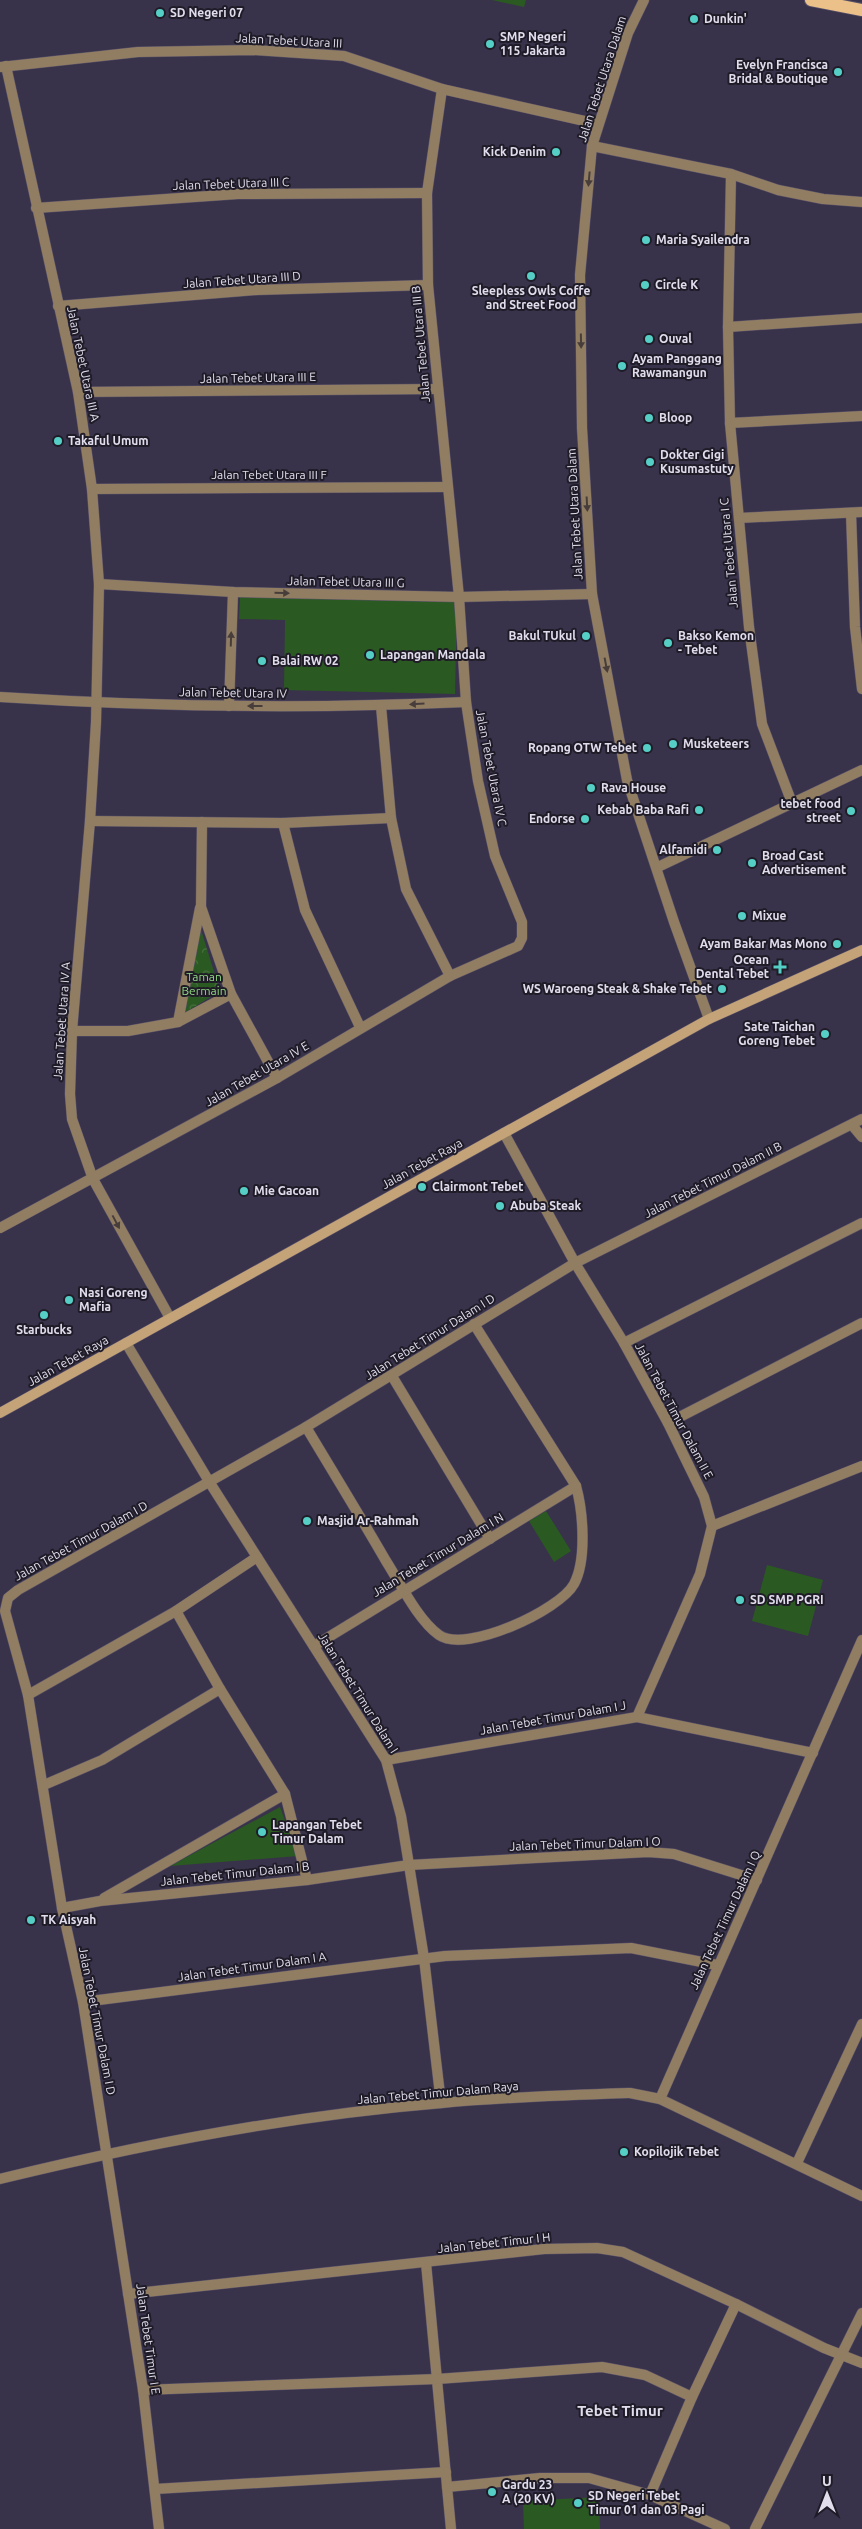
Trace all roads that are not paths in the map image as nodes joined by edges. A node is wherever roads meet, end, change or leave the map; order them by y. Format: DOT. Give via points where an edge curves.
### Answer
graph roads {
  1 [pos="644,0"];
  2 [pos="811,0"];
  3 [pos="862,10"];
  4 [pos="3,66"];
  5 [pos="442,88"];
  6 [pos="598,124"];
  7 [pos="592,146"];
  8 [pos="731,174"];
  9 [pos="427,193"];
  10 [pos="862,202"];
  11 [pos="36,208"];
  12 [pos="428,285"];
  13 [pos="58,306"];
  14 [pos="862,318"];
  15 [pos="728,327"];
  16 [pos="438,388"];
  17 [pos="78,392"];
  18 [pos="862,416"];
  19 [pos="730,423"];
  20 [pos="447,487"];
  21 [pos="92,489"];
  22 [pos="857,512"];
  23 [pos="739,518"];
  24 [pos="100,584"];
  25 [pos="233,592"];
  26 [pos="592,594"];
  27 [pos="459,597"];
  28 [pos="862,689"];
  29 [pos="0,698"];
  30 [pos="466,702"];
  31 [pos="95,703"];
  32 [pos="229,706"];
  33 [pos="381,706"];
  34 [pos="862,770"];
  35 [pos="792,803"];
  36 [pos="391,818"];
  37 [pos="90,821"];
  38 [pos="202,822"];
  39 [pos="283,823"];
  40 [pos="658,867"];
  41 [pos="201,907"];
  42 [pos="522,938"];
  43 [pos="862,950"];
  44 [pos="450,976"];
  45 [pos="231,994"];
  46 [pos="709,1019"];
  47 [pos="178,1022"];
  48 [pos="360,1027"];
  49 [pos="72,1031"];
  50 [pos="277,1078"];
  51 [pos="862,1119"];
  52 [pos="852,1124"];
  53 [pos="504,1133"];
  54 [pos="862,1136"];
  55 [pos="93,1178"];
  56 [pos="862,1223"];
  57 [pos="0,1228"];
  58 [pos="575,1264"];
  59 [pos="170,1318"];
  60 [pos="862,1323"];
  61 [pos="474,1324"];
  62 [pos="126,1343"];
  63 [pos="624,1343"];
  64 [pos="392,1376"];
  65 [pos="0,1413"];
  66 [pos="668,1423"];
  67 [pos="306,1427"];
  68 [pos="862,1466"];
  69 [pos="210,1483"];
  70 [pos="576,1486"];
  71 [pos="712,1526"];
  72 [pos="490,1538"];
  73 [pos="257,1558"];
  74 [pos="404,1590"];
  75 [pos="176,1610"];
  76 [pos="862,1640"];
  77 [pos="314,1646"];
  78 [pos="220,1689"];
  79 [pos="28,1696"];
  80 [pos="637,1717"];
  81 [pos="813,1753"];
  82 [pos="386,1760"];
  83 [pos="44,1785"];
  84 [pos="285,1794"];
  85 [pos="410,1865"];
  86 [pos="307,1880"];
  87 [pos="757,1880"];
  88 [pos="100,1901"];
  89 [pos="62,1908"];
  90 [pos="424,1958"];
  91 [pos="717,1965"];
  92 [pos="83,2002"];
  93 [pos="861,2027"];
  94 [pos="660,2099"];
  95 [pos="441,2103"];
  96 [pos="108,2153"];
  97 [pos="797,2163"];
  98 [pos="0,2179"];
  99 [pos="862,2196"];
  100 [pos="426,2263"];
  101 [pos="128,2294"];
  102 [pos="736,2304"];
  103 [pos="862,2313"];
  104 [pos="842,2354"];
  105 [pos="862,2363"];
  106 [pos="437,2379"];
  107 [pos="143,2390"];
  108 [pos="692,2397"];
  109 [pos="446,2472"];
  110 [pos="447,2487"];
  111 [pos="155,2489"];
  112 [pos="650,2495"];
  113 [pos="159,2529"];
  114 [pos="451,2529"];
  115 [pos="725,2529"];
  116 [pos="755,2529"];
  1 -- 6 [label="street, Jalan Tebet Utara Dalam" via="628,33"];
  2 -- 3 [label="main road"];
  4 -- 5 [label="street, Jalan Tebet Utara III" via="138,52 253,50 344,56"];
  4 -- 11 [label="street, Jalan Tebet Utara III A"];
  5 -- 6 [label="street, Jalan Tebet Utara III"];
  5 -- 9 [label="street, Jalan Tebet Utara III B"];
  6 -- 7 [label="street, Jalan Tebet Utara Dalam"];
  7 -- 8 [label="street"];
  7 -- 26 [label="street, Jalan Tebet Utara Dalam, one-way" via="580,274 582,428"];
  8 -- 10 [label="street" via="805,196"];
  8 -- 15 [label="street, Jalan Tebet Utara I C"];
  9 -- 11 [label="street, Jalan Tebet Utara III C" via="238,194"];
  9 -- 12 [label="street, Jalan Tebet Utara III B"];
  11 -- 13 [label="street, Jalan Tebet Utara III A"];
  12 -- 13 [label="street, Jalan Tebet Utara III D" via="256,290"];
  12 -- 16 [label="street, Jalan Tebet Utara III B"];
  13 -- 17 [label="street, Jalan Tebet Utara III A"];
  14 -- 15 [label="street"];
  15 -- 19 [label="street, Jalan Tebet Utara I C"];
  16 -- 17 [label="street, Jalan Tebet Utara III E"];
  16 -- 20 [label="street, Jalan Tebet Utara III B"];
  17 -- 21 [label="street, Jalan Tebet Utara III A"];
  18 -- 19 [label="street"];
  19 -- 23 [label="street, Jalan Tebet Utara I C"];
  20 -- 21 [label="street, Jalan Tebet Utara III F"];
  20 -- 27 [label="street, Jalan Tebet Utara III B"];
  21 -- 24 [label="street, Jalan Tebet Utara III A"];
  22 -- 23 [label="street"];
  22 -- 28 [label="street" via="855,627"];
  23 -- 35 [label="street, Jalan Tebet Utara I C" via="748,627 762,724"];
  24 -- 25 [label="street, Jalan Tebet Utara III G"];
  24 -- 31 [label="street, Jalan Tebet Utara III A"];
  25 -- 27 [label="street, Jalan Tebet Utara III G, one-way"];
  32 -- 25 [label="street, one-way"];
  26 -- 27 [label="street, Jalan Tebet Utara III G"];
  26 -- 40 [label="street, Jalan Tebet Utara Dalam, one-way" via="628,780"];
  27 -- 30 [label="street, Jalan Tebet Utara IV C"];
  29 -- 31 [label="street, Jalan Tebet Utara IV"];
  30 -- 33 [label="street, Jalan Tebet Utara IV, one-way"];
  30 -- 42 [label="street, Jalan Tebet Utara IV C" via="478,781 493,846 522,922"];
  31 -- 32 [label="street, Jalan Tebet Utara IV"];
  31 -- 37 [label="street, Jalan Tebet Utara IV A"];
  33 -- 32 [label="street, Jalan Tebet Utara IV, one-way"];
  33 -- 36 [label="street"];
  34 -- 35 [label="street"];
  35 -- 40 [label="street"];
  36 -- 39 [label="street"];
  36 -- 44 [label="street" via="406,889"];
  37 -- 38 [label="street"];
  37 -- 49 [label="street, Jalan Tebet Utara IV A"];
  38 -- 39 [label="street"];
  38 -- 41 [label="street"];
  39 -- 48 [label="street" via="305,910"];
  40 -- 46 [label="street, Jalan Tebet Utara Dalam"];
  41 -- 45 [label="street"];
  41 -- 47 [label="street"];
  42 -- 44 [label="street, Jalan Tebet Utara IV E" via="518,946"];
  43 -- 46 [label="main road, Jalan Tebet Raya"];
  44 -- 48 [label="street, Jalan Tebet Utara IV E"];
  45 -- 47 [label="street"];
  45 -- 50 [label="street"];
  46 -- 53 [label="main road, Jalan Tebet Raya"];
  47 -- 49 [label="street" via="128,1031"];
  48 -- 50 [label="street, Jalan Tebet Utara IV E"];
  49 -- 55 [label="street, Jalan Tebet Utara IV A" via="72,1119"];
  50 -- 55 [label="street, Jalan Tebet Utara IV E"];
  51 -- 52 [label="street, Jalan Tebet Timur Dalam II B"];
  52 -- 54 [label="street"];
  52 -- 58 [label="street, Jalan Tebet Timur Dalam II B"];
  53 -- 58 [label="street, Jalan Tebet Timur Dalam II E"];
  53 -- 59 [label="main road, Jalan Tebet Raya"];
  55 -- 57 [label="street, Jalan Tebet Utara IV E"];
  55 -- 59 [label="street, Jalan Tebet Utara IV A, one-way"];
  56 -- 63 [label="street"];
  58 -- 61 [label="street, Jalan Tebet Timur Dalam I D"];
  58 -- 63 [label="street, Jalan Tebet Timur Dalam II E"];
  59 -- 62 [label="main road, Jalan Tebet Raya"];
  60 -- 66 [label="street"];
  61 -- 64 [label="street, Jalan Tebet Timur Dalam I D"];
  61 -- 70 [label="street"];
  62 -- 65 [label="main road, Jalan Tebet Raya"];
  62 -- 69 [label="street, Jalan Tebet Timur Dalam I"];
  63 -- 66 [label="street, Jalan Tebet Timur Dalam II E"];
  64 -- 67 [label="street, Jalan Tebet Timur Dalam I D"];
  64 -- 72 [label="street"];
  66 -- 71 [label="street, Jalan Tebet Timur Dalam II E" via="704,1497"];
  67 -- 69 [label="street, Jalan Tebet Timur Dalam I D"];
  67 -- 74 [label="street"];
  68 -- 71 [label="street"];
  69 -- 73 [label="street, Jalan Tebet Timur Dalam I"];
  69 -- 79 [label="street, Jalan Tebet Timur Dalam I D" via="8,1598 5,1610"];
  70 -- 72 [label="street, Jalan Tebet Timur Dalam I N"];
  70 -- 74 [label="street" via="580,1501 580,1563 574,1583 563,1598 541,1612 491,1634 461,1639 440,1636"];
  71 -- 80 [label="street, Jalan Tebet Timur Dalam II E" via="700,1574"];
  72 -- 74 [label="street, Jalan Tebet Timur Dalam I N"];
  73 -- 75 [label="street"];
  73 -- 77 [label="street, Jalan Tebet Timur Dalam I"];
  74 -- 77 [label="street, Jalan Tebet Timur Dalam I N"];
  75 -- 78 [label="street"];
  75 -- 79 [label="street"];
  76 -- 81 [label="street, Jalan Tebet Timur Dalam I Q"];
  77 -- 82 [label="street, Jalan Tebet Timur Dalam I"];
  78 -- 83 [label="street" via="102,1760"];
  78 -- 84 [label="street"];
  79 -- 83 [label="street, Jalan Tebet Timur Dalam I D"];
  80 -- 81 [label="street, Jalan Tebet Timur Dalam I J"];
  80 -- 82 [label="street, Jalan Tebet Timur Dalam I J"];
  81 -- 87 [label="street, Jalan Tebet Timur Dalam I Q"];
  82 -- 85 [label="street, Jalan Tebet Timur Dalam I"];
  83 -- 89 [label="street, Jalan Tebet Timur Dalam I D"];
  84 -- 86 [label="street"];
  84 -- 88 [label="street"];
  85 -- 86 [label="street, Jalan Tebet Timur Dalam I B"];
  85 -- 87 [label="street, Jalan Tebet Timur Dalam I O" via="648,1852 674,1854"];
  85 -- 90 [label="street, Jalan Tebet Timur Dalam I"];
  86 -- 88 [label="street, Jalan Tebet Timur Dalam I B"];
  87 -- 91 [label="street, Jalan Tebet Timur Dalam I Q"];
  88 -- 89 [label="street, Jalan Tebet Timur Dalam I B"];
  89 -- 92 [label="street, Jalan Tebet Timur Dalam I D"];
  90 -- 91 [label="street, Jalan Tebet Timur Dalam I A" via="622,1948"];
  90 -- 92 [label="street, Jalan Tebet Timur Dalam I A"];
  90 -- 95 [label="street, Jalan Tebet Timur Dalam I"];
  91 -- 94 [label="street, Jalan Tebet Timur Dalam I Q"];
  92 -- 96 [label="street, Jalan Tebet Timur Dalam I D"];
  93 -- 97 [label="street"];
  94 -- 95 [label="street, Jalan Tebet Timur Dalam Raya" via="630,2093"];
  94 -- 97 [label="street, Jalan Tebet Timur Dalam Raya"];
  95 -- 96 [label="street, Jalan Tebet Timur Dalam Raya" via="321,2117"];
  96 -- 98 [label="street, Jalan Tebet Timur Dalam Raya"];
  96 -- 101 [label="street, Jalan Tebet Timur I E"];
  97 -- 99 [label="street, Jalan Tebet Timur Dalam Raya"];
  100 -- 101 [label="street, Jalan Tebet Timur I H"];
  100 -- 102 [label="street, Jalan Tebet Timur I H" via="544,2249 598,2248 623,2252"];
  100 -- 106 [label="street"];
  101 -- 107 [label="street, Jalan Tebet Timur I E"];
  102 -- 104 [label="street, Jalan Tebet Timur I H"];
  102 -- 108 [label="street"];
  103 -- 104 [label="street"];
  104 -- 105 [label="street, Jalan Tebet Timur I H"];
  104 -- 116 [label="street"];
  106 -- 107 [label="street"];
  106 -- 108 [label="street" via="602,2367 644,2375"];
  106 -- 109 [label="street"];
  107 -- 111 [label="street, Jalan Tebet Timur I E"];
  108 -- 112 [label="street"];
  109 -- 110 [label="street"];
  109 -- 111 [label="street"];
  110 -- 112 [label="street" via="540,2478 589,2478"];
  110 -- 114 [label="street"];
  111 -- 113 [label="street, Jalan Tebet Timur I E"];
  112 -- 115 [label="street"];
}
